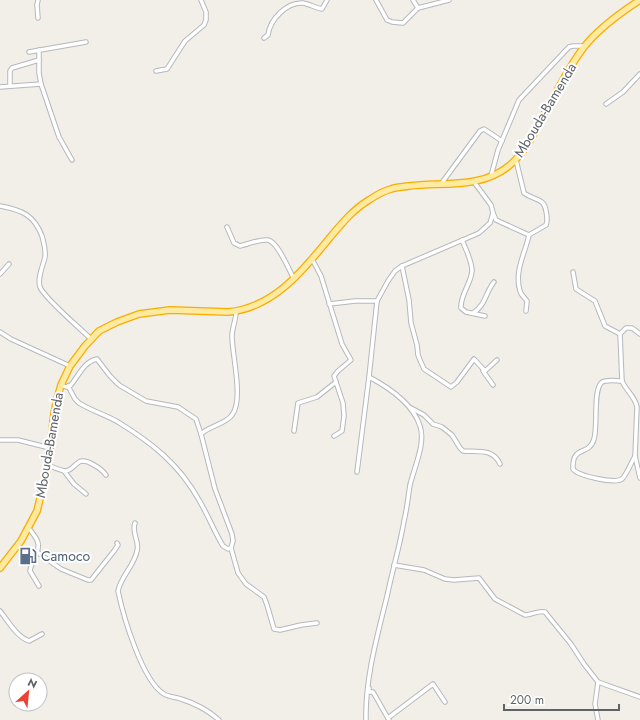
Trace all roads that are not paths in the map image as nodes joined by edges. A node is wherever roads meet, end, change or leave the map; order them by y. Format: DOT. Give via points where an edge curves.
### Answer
graph roads {
  1 [pos="38,0"];
  2 [pos="201,0"];
  3 [pos="327,0"];
  4 [pos="376,0"];
  5 [pos="413,0"];
  6 [pos="449,0"];
  7 [pos="640,0"];
  8 [pos="418,8"];
  9 [pos="38,18"];
  10 [pos="264,38"];
  11 [pos="86,42"];
  12 [pos="585,46"];
  13 [pos="39,50"];
  14 [pos="29,52"];
  15 [pos="39,60"];
  16 [pos="156,71"];
  17 [pos="640,74"];
  18 [pos="41,84"];
  19 [pos="10,86"];
  20 [pos="0,87"];
  21 [pos="606,104"];
  22 [pos="502,141"];
  23 [pos="72,160"];
  24 [pos="516,160"];
  25 [pos="491,176"];
  26 [pos="474,182"];
  27 [pos="441,184"];
  28 [pos="0,206"];
  29 [pos="493,213"];
  30 [pos="227,227"];
  31 [pos="529,235"];
  32 [pos="462,240"];
  33 [pos="312,260"];
  34 [pos="9,264"];
  35 [pos="402,266"];
  36 [pos="572,272"];
  37 [pos="0,274"];
  38 [pos="294,280"];
  39 [pos="494,282"];
  40 [pos="377,301"];
  41 [pos="329,304"];
  42 [pos="526,311"];
  43 [pos="236,312"];
  44 [pos="472,313"];
  45 [pos="485,316"];
  46 [pos="0,332"];
  47 [pos="620,334"];
  48 [pos="640,334"];
  49 [pos="91,339"];
  50 [pos="474,359"];
  51 [pos="497,360"];
  52 [pos="70,366"];
  53 [pos="369,377"];
  54 [pos="622,381"];
  55 [pos="336,382"];
  56 [pos="61,385"];
  57 [pos="493,385"];
  58 [pos="68,386"];
  59 [pos="410,408"];
  60 [pos="294,431"];
  61 [pos="201,434"];
  62 [pos="334,436"];
  63 [pos="0,440"];
  64 [pos="50,448"];
  65 [pos="635,456"];
  66 [pos="500,464"];
  67 [pos="48,465"];
  68 [pos="64,471"];
  69 [pos="357,472"];
  70 [pos="106,474"];
  71 [pos="640,478"];
  72 [pos="86,494"];
  73 [pos="135,523"];
  74 [pos="28,526"];
  75 [pos="118,543"];
  76 [pos="231,548"];
  77 [pos="37,552"];
  78 [pos="394,565"];
  79 [pos="0,568"];
  80 [pos="39,586"];
  81 [pos="0,611"];
  82 [pos="317,624"];
  83 [pos="42,634"];
  84 [pos="369,681"];
  85 [pos="598,682"];
  86 [pos="640,697"];
  87 [pos="445,702"];
  88 [pos="388,719"];
  89 [pos="219,720"];
  90 [pos="366,720"];
  91 [pos="598,720"];
  1 -- 9 [label="street"];
  2 -- 16 [label="street" via="206,12 204,25 185,41 167,69"];
  3 -- 10 [label="street" via="322,9 302,3 290,5 274,20 268,35"];
  4 -- 8 [label="street" via="387,20 392,22 402,22"];
  5 -- 8 [label="street"];
  6 -- 8 [label="street"];
  7 -- 12 [label="highway, Mbouda-Bamenda" via="614,19"];
  11 -- 13 [label="street"];
  12 -- 22 [label="street" via="569,47 524,93 515,107"];
  12 -- 24 [label="highway, Mbouda-Bamenda"];
  13 -- 14 [label="street"];
  13 -- 15 [label="street"];
  15 -- 18 [label="street"];
  15 -- 19 [label="street" via="12,68"];
  17 -- 21 [label="street" via="623,92"];
  18 -- 19 [label="street"];
  18 -- 23 [label="street" via="59,137"];
  19 -- 20 [label="street"];
  22 -- 25 [label="street"];
  22 -- 27 [label="street" via="484,129 480,131"];
  24 -- 25 [label="highway, Mbouda-Bamenda" via="502,172"];
  24 -- 31 [label="street" via="524,193 545,206 546,225"];
  25 -- 26 [label="highway, Mbouda-Bamenda"];
  26 -- 27 [label="highway, Mbouda-Bamenda"];
  26 -- 29 [label="street" via="491,205"];
  27 -- 33 [label="highway, Mbouda-Bamenda" via="391,189 369,200 349,216"];
  28 -- 49 [label="street" via="19,211 38,225 46,250 40,288"];
  29 -- 31 [label="street" via="496,220"];
  29 -- 32 [label="street" via="485,229"];
  30 -- 38 [label="street" via="234,243 240,246 262,240 273,242"];
  31 -- 42 [label="street" via="518,275 520,291 527,301"];
  32 -- 35 [label="street"];
  32 -- 44 [label="street" via="472,269 461,299 461,308"];
  33 -- 38 [label="highway, Mbouda-Bamenda"];
  33 -- 41 [label="street" via="321,276"];
  34 -- 37 [label="street"];
  35 -- 40 [label="street" via="395,271"];
  35 -- 50 [label="street" via="412,330 424,370 451,387"];
  36 -- 47 [label="street" via="576,289 595,301 605,326"];
  38 -- 43 [label="highway, Mbouda-Bamenda" via="265,301"];
  39 -- 44 [label="street" via="488,289 480,309"];
  40 -- 41 [label="street"];
  40 -- 53 [label="street"];
  41 -- 55 [label="street" via="342,344 351,360 335,373"];
  43 -- 49 [label="highway, Mbouda-Bamenda" via="170,310 139,314 99,331"];
  43 -- 61 [label="street" via="232,334 238,394 234,412 230,418"];
  44 -- 45 [label="street"];
  46 -- 52 [label="street"];
  47 -- 48 [label="street" via="626,328 632,328"];
  47 -- 54 [label="street"];
  49 -- 52 [label="highway, Mbouda-Bamenda"];
  50 -- 51 [label="street" via="485,371"];
  50 -- 57 [label="street"];
  52 -- 56 [label="highway, Mbouda-Bamenda"];
  53 -- 59 [label="street"];
  53 -- 69 [label="street"];
  54 -- 65 [label="street" via="636,400"];
  54 -- 65 [label="street" via="605,381 599,385 594,439 590,447 575,455 573,469 584,475 618,481 623,478"];
  55 -- 60 [label="street" via="317,397 298,403"];
  55 -- 62 [label="street" via="341,392 344,416 342,431"];
  56 -- 58 [label="street"];
  56 -- 64 [label="highway, Mbouda-Bamenda"];
  58 -- 61 [label="street" via="84,366 97,359 113,380 137,396 146,401 184,410 196,419"];
  58 -- 76 [label="street" via="80,403 117,422 166,456 199,499 223,546"];
  59 -- 66 [label="street" via="452,435 463,452 493,454"];
  59 -- 78 [label="street" via="420,426 420,446"];
  61 -- 76 [label="street" via="215,489 234,541"];
  63 -- 64 [label="street" via="18,440"];
  64 -- 67 [label="highway, Mbouda-Bamenda"];
  65 -- 71 [label="street"];
  67 -- 68 [label="street"];
  67 -- 74 [label="highway, Mbouda-Bamenda" via="37,511"];
  68 -- 70 [label="street" via="84,461"];
  68 -- 72 [label="street"];
  73 -- 89 [label="street" via="133,530 138,548 118,591 128,628 142,664 157,689 182,699"];
  74 -- 77 [label="street" via="37,539"];
  74 -- 79 [label="highway, Mbouda-Bamenda" via="21,541"];
  75 -- 77 [label="street" via="91,580 61,570"];
  76 -- 82 [label="street" via="241,579 264,597 274,629"];
  77 -- 80 [label="street" via="30,571"];
  78 -- 84 [label="street"];
  78 -- 85 [label="street" via="424,570 445,579 479,578 495,599 525,615 544,612"];
  81 -- 83 [label="street" via="24,640 29,641"];
  84 -- 88 [label="street" via="369,692 373,692"];
  84 -- 90 [label="street"];
  85 -- 86 [label="street"];
  85 -- 91 [label="street" via="595,701"];
  87 -- 88 [label="street" via="433,684"];
}
